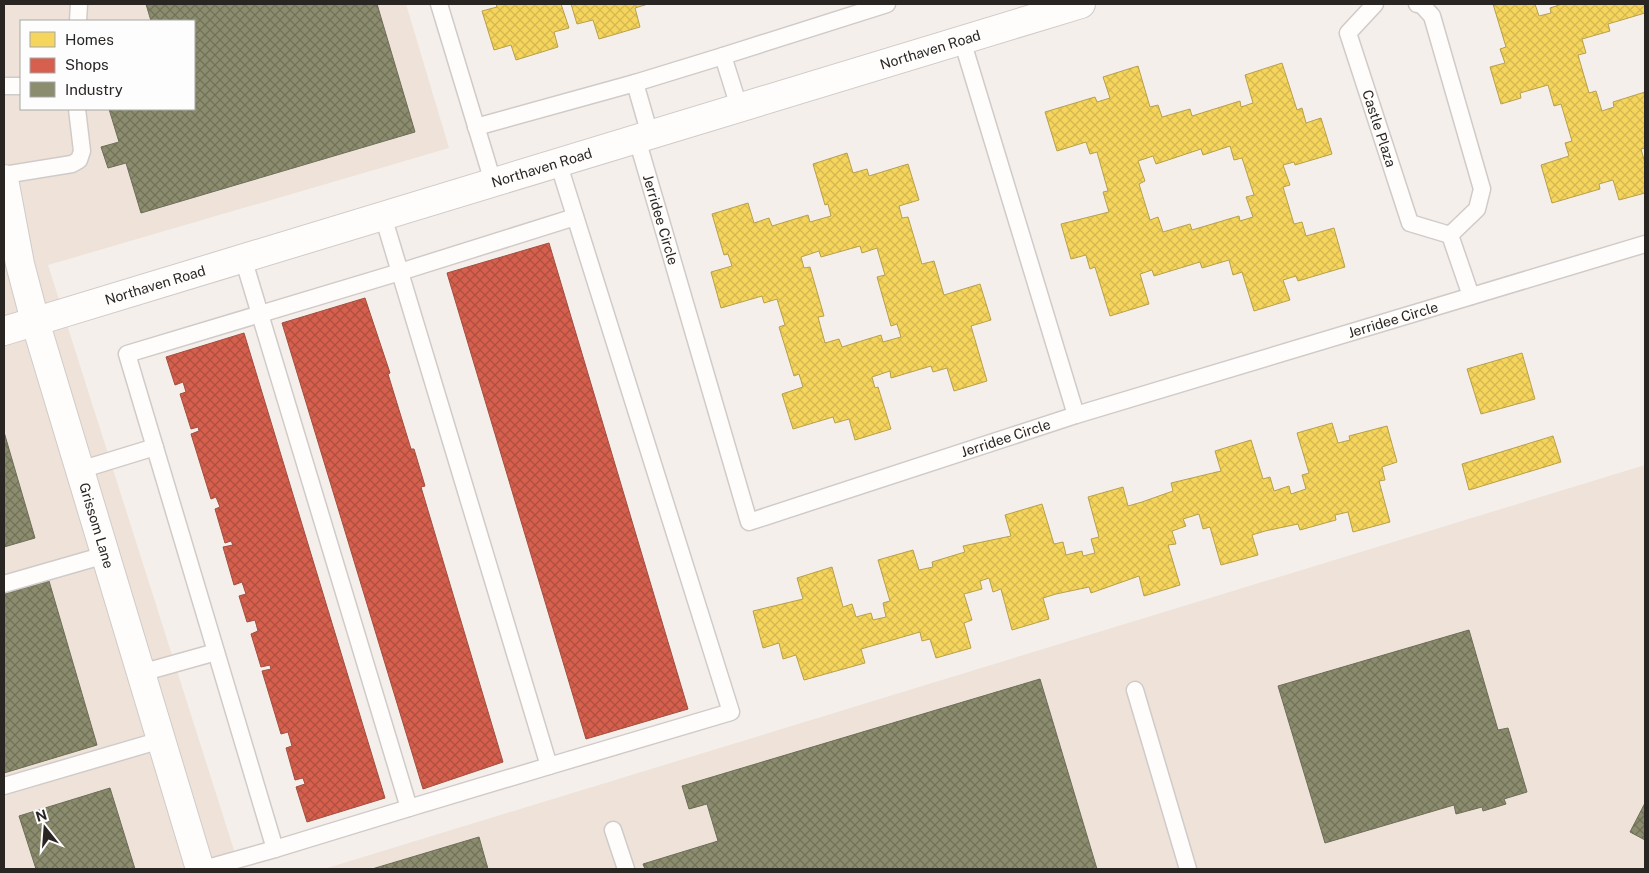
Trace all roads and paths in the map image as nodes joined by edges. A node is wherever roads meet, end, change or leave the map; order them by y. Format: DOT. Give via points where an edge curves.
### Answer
graph roads {
  1 [pos="79,4"];
  2 [pos="439,4"];
  3 [pos="887,4"];
  4 [pos="1375,4"];
  5 [pos="1416,4"];
  6 [pos="1066,6"];
  7 [pos="78,20"];
  8 [pos="962,40"];
  9 [pos="722,56"];
  10 [pos="635,83"];
  11 [pos="4,86"];
  12 [pos="20,86"];
  13 [pos="739,107"];
  14 [pos="77,110"];
  15 [pos="476,126"];
  16 [pos="643,137"];
  17 [pos="558,162"];
  18 [pos="4,175"];
  19 [pos="4,179"];
  20 [pos="493,182"];
  21 [pos="383,216"];
  22 [pos="575,217"];
  23 [pos="1450,235"];
  24 [pos="1645,244"];
  25 [pos="243,258"];
  26 [pos="400,272"];
  27 [pos="1471,296"];
  28 [pos="260,314"];
  29 [pos="35,321"];
  30 [pos="4,331"];
  31 [pos="1076,415"];
  32 [pos="155,447"];
  33 [pos="80,470"];
  34 [pos="106,555"];
  35 [pos="4,584"];
  36 [pos="216,652"];
  37 [pos="141,673"];
  38 [pos="1135,690"];
  39 [pos="161,740"];
  40 [pos="549,766"];
  41 [pos="4,786"];
  42 [pos="409,808"];
  43 [pos="613,830"];
  44 [pos="275,849"];
  45 [pos="202,869"];
  46 [pos="626,869"];
  47 [pos="1188,869"];
  1 -- 7 [label="lane"];
  2 -- 15 [label="lane"];
  3 -- 9 [label="lane"];
  4 -- 23 [label="lane, Castle Plaza" via="1348,33 1410,223"];
  5 -- 23 [label="lane" via="1422,5 1432,16 1482,190 1477,209"];
  6 -- 8 [label="street, Northaven Road"];
  8 -- 13 [label="street, Northaven Road"];
  8 -- 31 [label="lane"];
  9 -- 10 [label="lane"];
  9 -- 13 [label="lane"];
  10 -- 15 [label="lane"];
  10 -- 16 [label="lane"];
  11 -- 12 [label="lane"];
  13 -- 16 [label="street, Northaven Road"];
  14 -- 18 [label="lane" via="82,151 79,160 72,164"];
  15 -- 20 [label="lane"];
  16 -- 17 [label="street, Northaven Road"];
  16 -- 31 [label="lane, Jerridee Circle" via="749,522"];
  17 -- 20 [label="street, Northaven Road"];
  17 -- 22 [label="lane"];
  19 -- 29 [label="street, Grissom Lane"];
  20 -- 21 [label="street, Northaven Road"];
  21 -- 25 [label="street, Northaven Road"];
  21 -- 26 [label="lane"];
  22 -- 26 [label="lane"];
  22 -- 40 [label="lane" via="731,712"];
  23 -- 27 [label="lane"];
  24 -- 27 [label="lane, Jerridee Circle"];
  25 -- 28 [label="lane"];
  25 -- 29 [label="street, Northaven Road"];
  26 -- 28 [label="lane"];
  26 -- 40 [label="lane"];
  27 -- 31 [label="lane, Jerridee Circle"];
  28 -- 32 [label="lane" via="126,354"];
  28 -- 42 [label="lane"];
  29 -- 30 [label="street, Northaven Road"];
  29 -- 33 [label="street, Grissom Lane"];
  32 -- 33 [label="lane"];
  32 -- 36 [label="lane"];
  33 -- 34 [label="street, Grissom Lane"];
  34 -- 35 [label="lane"];
  34 -- 37 [label="street, Grissom Lane"];
  36 -- 37 [label="lane"];
  36 -- 44 [label="lane"];
  37 -- 39 [label="street, Grissom Lane"];
  38 -- 47 [label="lane"];
  39 -- 41 [label="lane"];
  39 -- 45 [label="street, Grissom Lane"];
  40 -- 42 [label="lane"];
  42 -- 44 [label="lane"];
  43 -- 46 [label="lane"];
  44 -- 45 [label="lane"];
}
